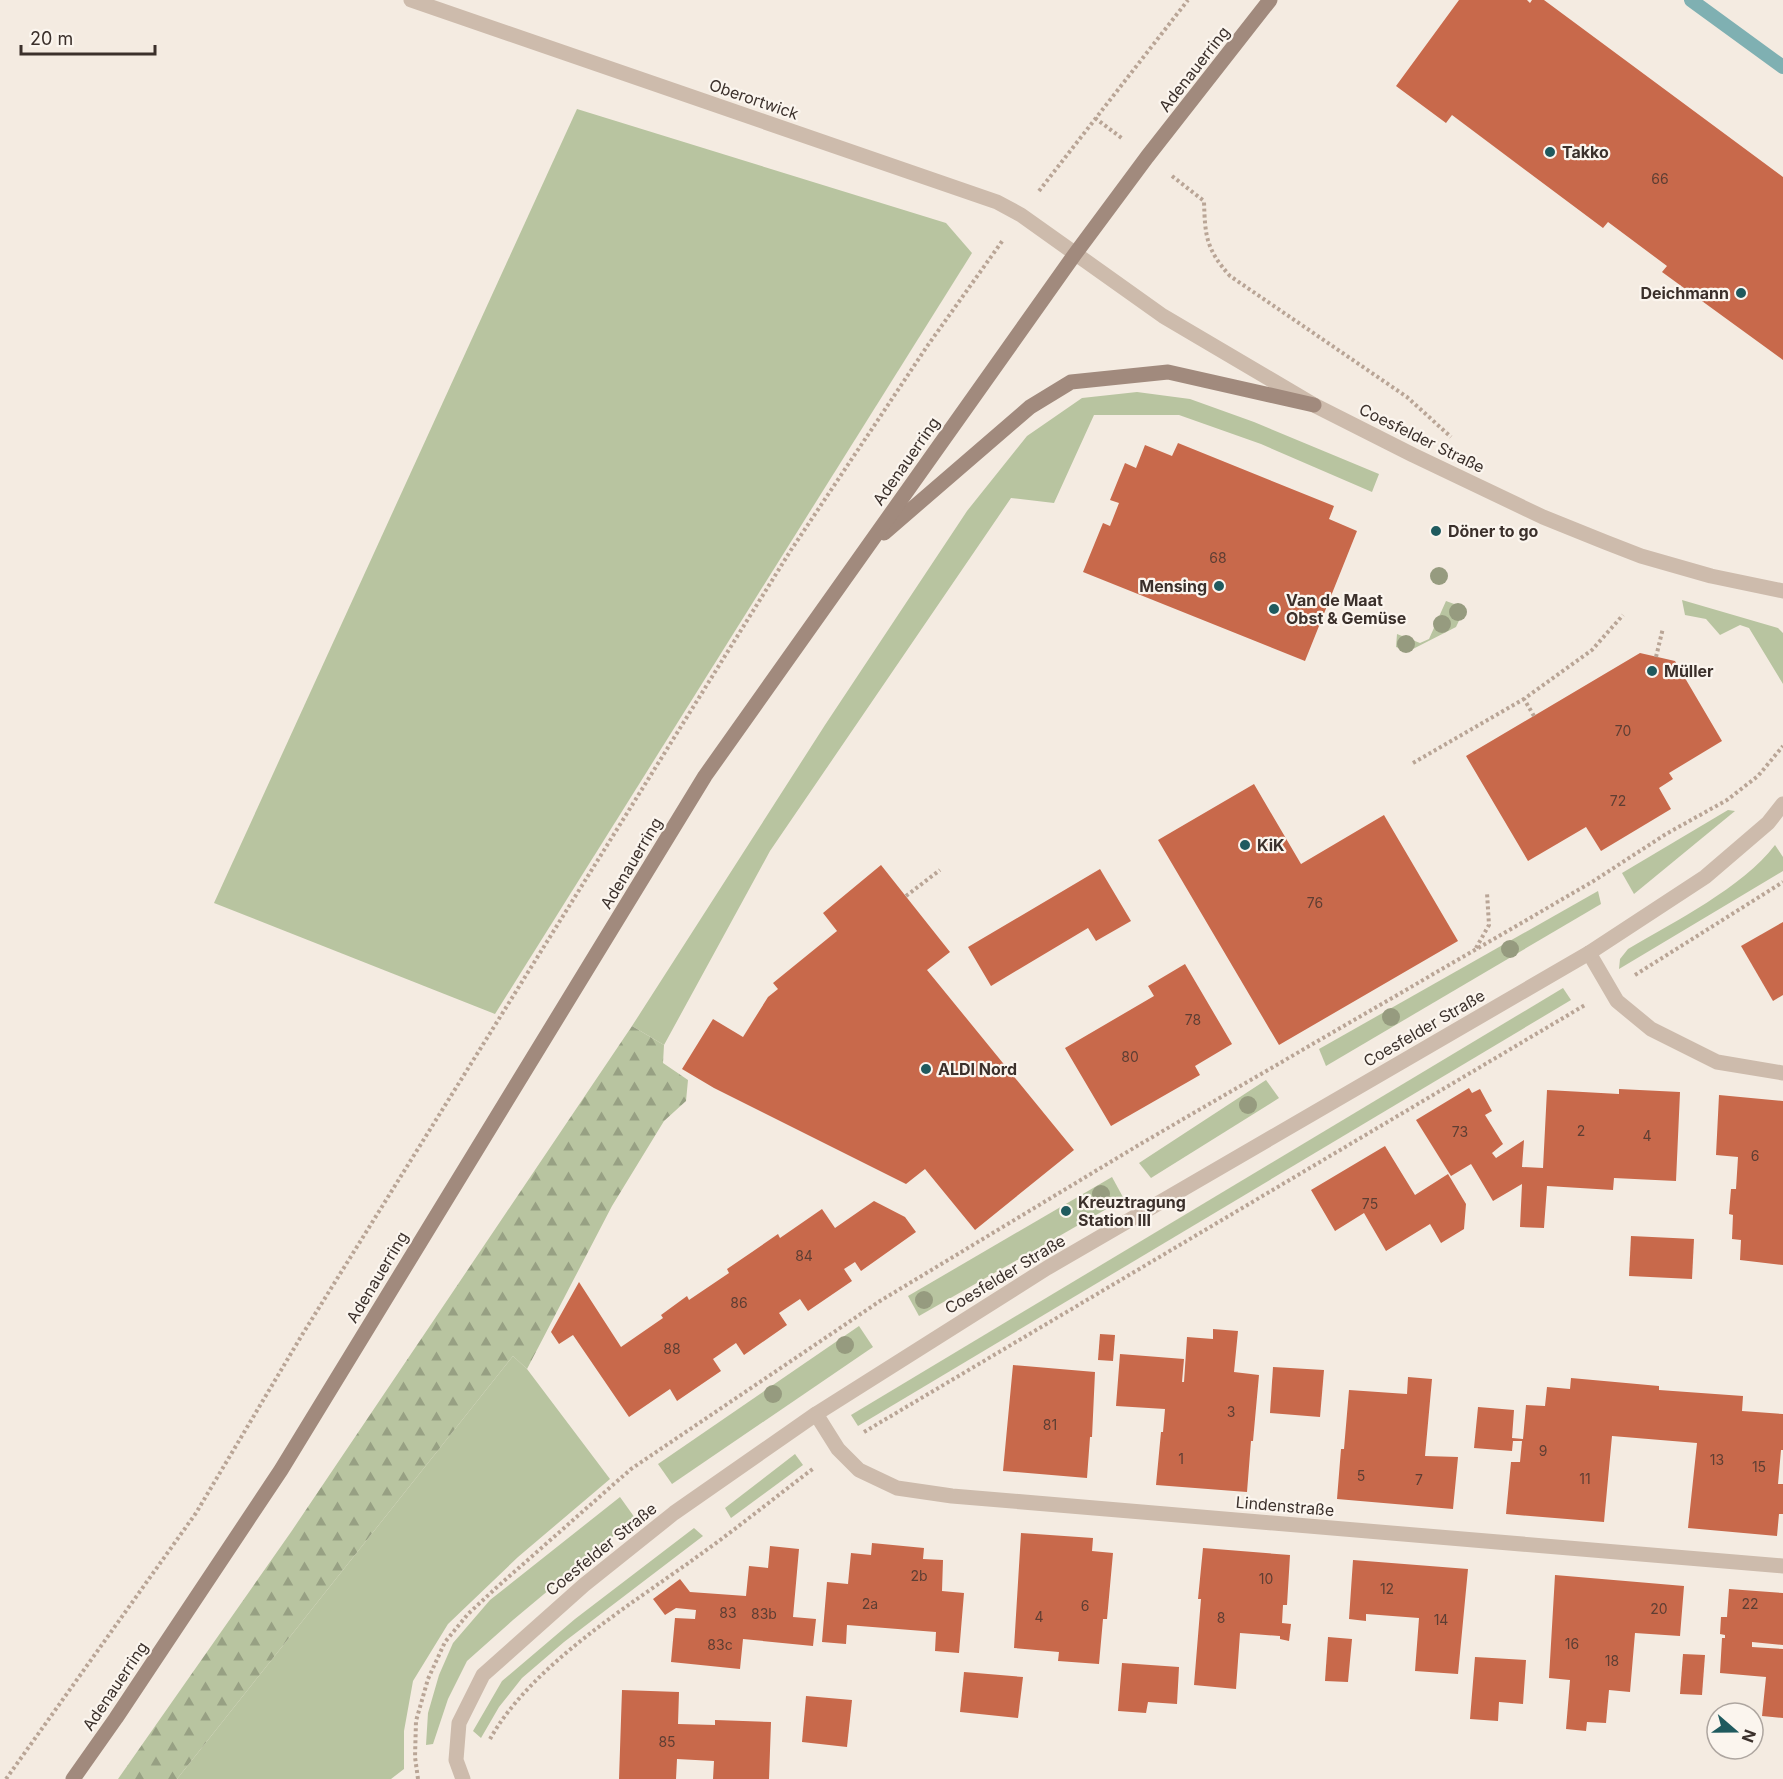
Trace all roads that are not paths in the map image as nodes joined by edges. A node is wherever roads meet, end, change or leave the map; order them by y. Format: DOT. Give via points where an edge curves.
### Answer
graph roads {
  1 [pos="411,0"];
  2 [pos="1270,0"];
  3 [pos="1075,254"];
  4 [pos="1314,405"];
  5 [pos="866,548"];
  6 [pos="1783,591"];
  7 [pos="1783,804"];
  8 [pos="1589,953"];
  9 [pos="1783,1072"];
  10 [pos="816,1414"];
  11 [pos="1783,1566"];
  12 [pos="73,1779"];
  13 [pos="464,1779"];
  1 -- 3 [label="street, Oberortwick" via="997,202"];
  2 -- 3 [label="main road, Adenauerring"];
  3 -- 4 [label="street, Coesfelder Straße" via="1163,316"];
  3 -- 5 [label="main road, Adenauerring"];
  4 -- 5 [label="main road" via="1167,372 1071,382 1030,407"];
  4 -- 6 [label="street, Coesfelder Straße" via="1543,518 1641,555 1711,576"];
  5 -- 12 [label="main road, Adenauerring" via="705,776 281,1470"];
  7 -- 8 [label="street, Coesfelder Straße" via="1768,823 1705,878"];
  8 -- 9 [label="street" via="1617,1000 1651,1029 1717,1062"];
  8 -- 10 [label="street, Coesfelder Straße" via="1047,1268"];
  10 -- 11 [label="street, Lindenstraße" via="838,1449 859,1470 897,1488 952,1496"];
  10 -- 13 [label="street, Coesfelder Straße" via="674,1513 584,1585 483,1675 459,1723 456,1760"];
}
